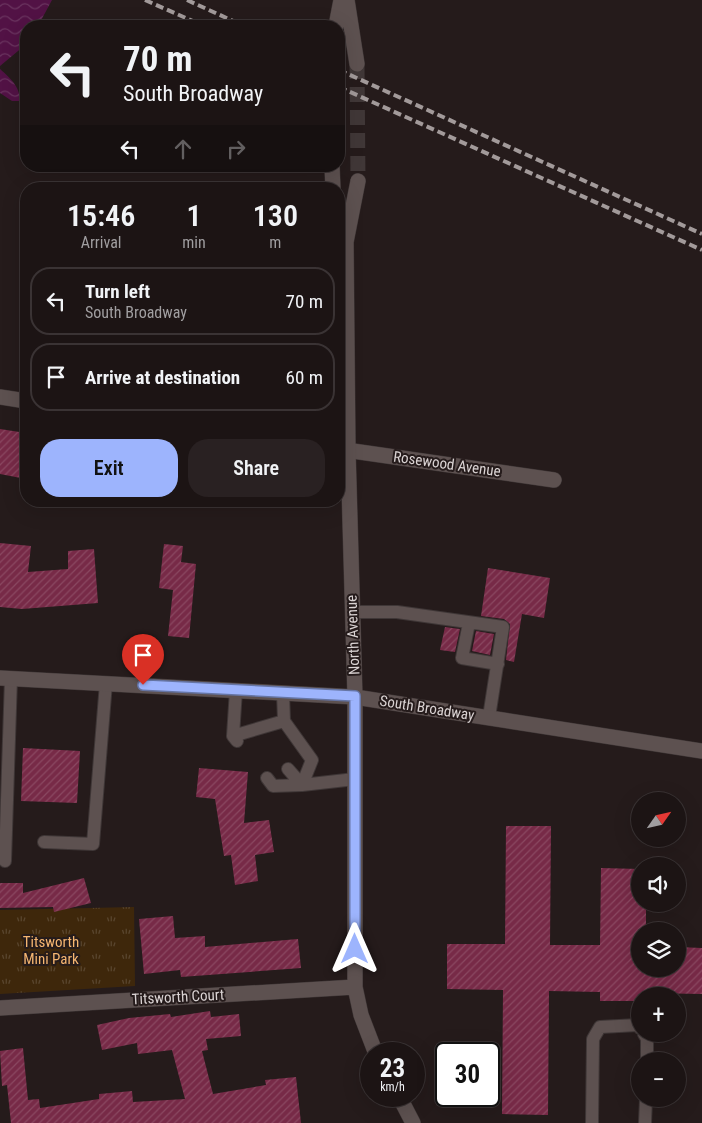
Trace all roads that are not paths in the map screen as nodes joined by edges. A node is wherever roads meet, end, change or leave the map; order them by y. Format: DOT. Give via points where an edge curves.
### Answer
graph roads {
  1 [pos="341,0"];
  2 [pos="347,0"];
  3 [pos="337,20"];
  4 [pos="357,64"];
  5 [pos="358,181"];
  6 [pos="345,231"];
  7 [pos="0,396"];
  8 [pos="20,399"];
  9 [pos="345,450"];
  10 [pos="554,480"];
  11 [pos="345,486"];
  12 [pos="352,612"];
  13 [pos="469,623"];
  14 [pos="498,664"];
  15 [pos="5,678"];
  16 [pos="106,683"];
  17 [pos="236,690"];
  18 [pos="283,693"];
  19 [pos="355,696"];
  20 [pos="489,717"];
  21 [pos="284,721"];
  22 [pos="702,751"];
  23 [pos="288,769"];
  24 [pos="267,778"];
  25 [pos="355,779"];
  26 [pos="302,785"];
  27 [pos="44,842"];
  28 [pos="5,861"];
  29 [pos="355,987"];
  30 [pos="0,1008"];
  31 [pos="631,1025"];
  32 [pos="371,1042"];
  33 [pos="405,1107"];
  34 [pos="646,1107"];
  35 [pos="413,1123"];
  36 [pos="592,1123"];
  37 [pos="646,1123"];
  1 -- 3 [label="street"];
  2 -- 4 [label="street"];
  5 -- 6 [label="street, North Avenue"];
  7 -- 8 [label="street"];
  9 -- 10 [label="street, Rosewood Avenue"];
  11 -- 12 [label="street, North Avenue"];
  12 -- 13 [label="lane" via="397,612"];
  12 -- 19 [label="street, North Avenue"];
  13 -- 14 [label="lane" via="503,627"];
  13 -- 14 [label="lane" via="462,658"];
  14 -- 20 [label="lane"];
  15 -- 16 [label="street, South Broadway"];
  15 -- 28 [label="lane"];
  16 -- 17 [label="street, South Broadway"];
  16 -- 27 [label="lane" via="93,844"];
  17 -- 18 [label="street, South Broadway"];
  17 -- 21 [label="lane" via="235,738"];
  18 -- 19 [label="street, South Broadway"];
  18 -- 21 [label="lane"];
  19 -- 20 [label="street, South Broadway"];
  19 -- 25 [label="street, North Avenue"];
  20 -- 22 [label="street, South Broadway"];
  21 -- 26 [label="lane" via="312,760"];
  23 -- 26 [label="lane"];
  24 -- 26 [label="lane" via="273,786"];
  25 -- 26 [label="lane"];
  25 -- 29 [label="street, North Avenue"];
  29 -- 30 [label="street, Titsworth Court"];
  29 -- 32 [label="street, North Avenue"];
  31 -- 36 [label="lane" via="600,1026 593,1039"];
  33 -- 35 [label="street"];
  34 -- 37 [label="lane"];
}
